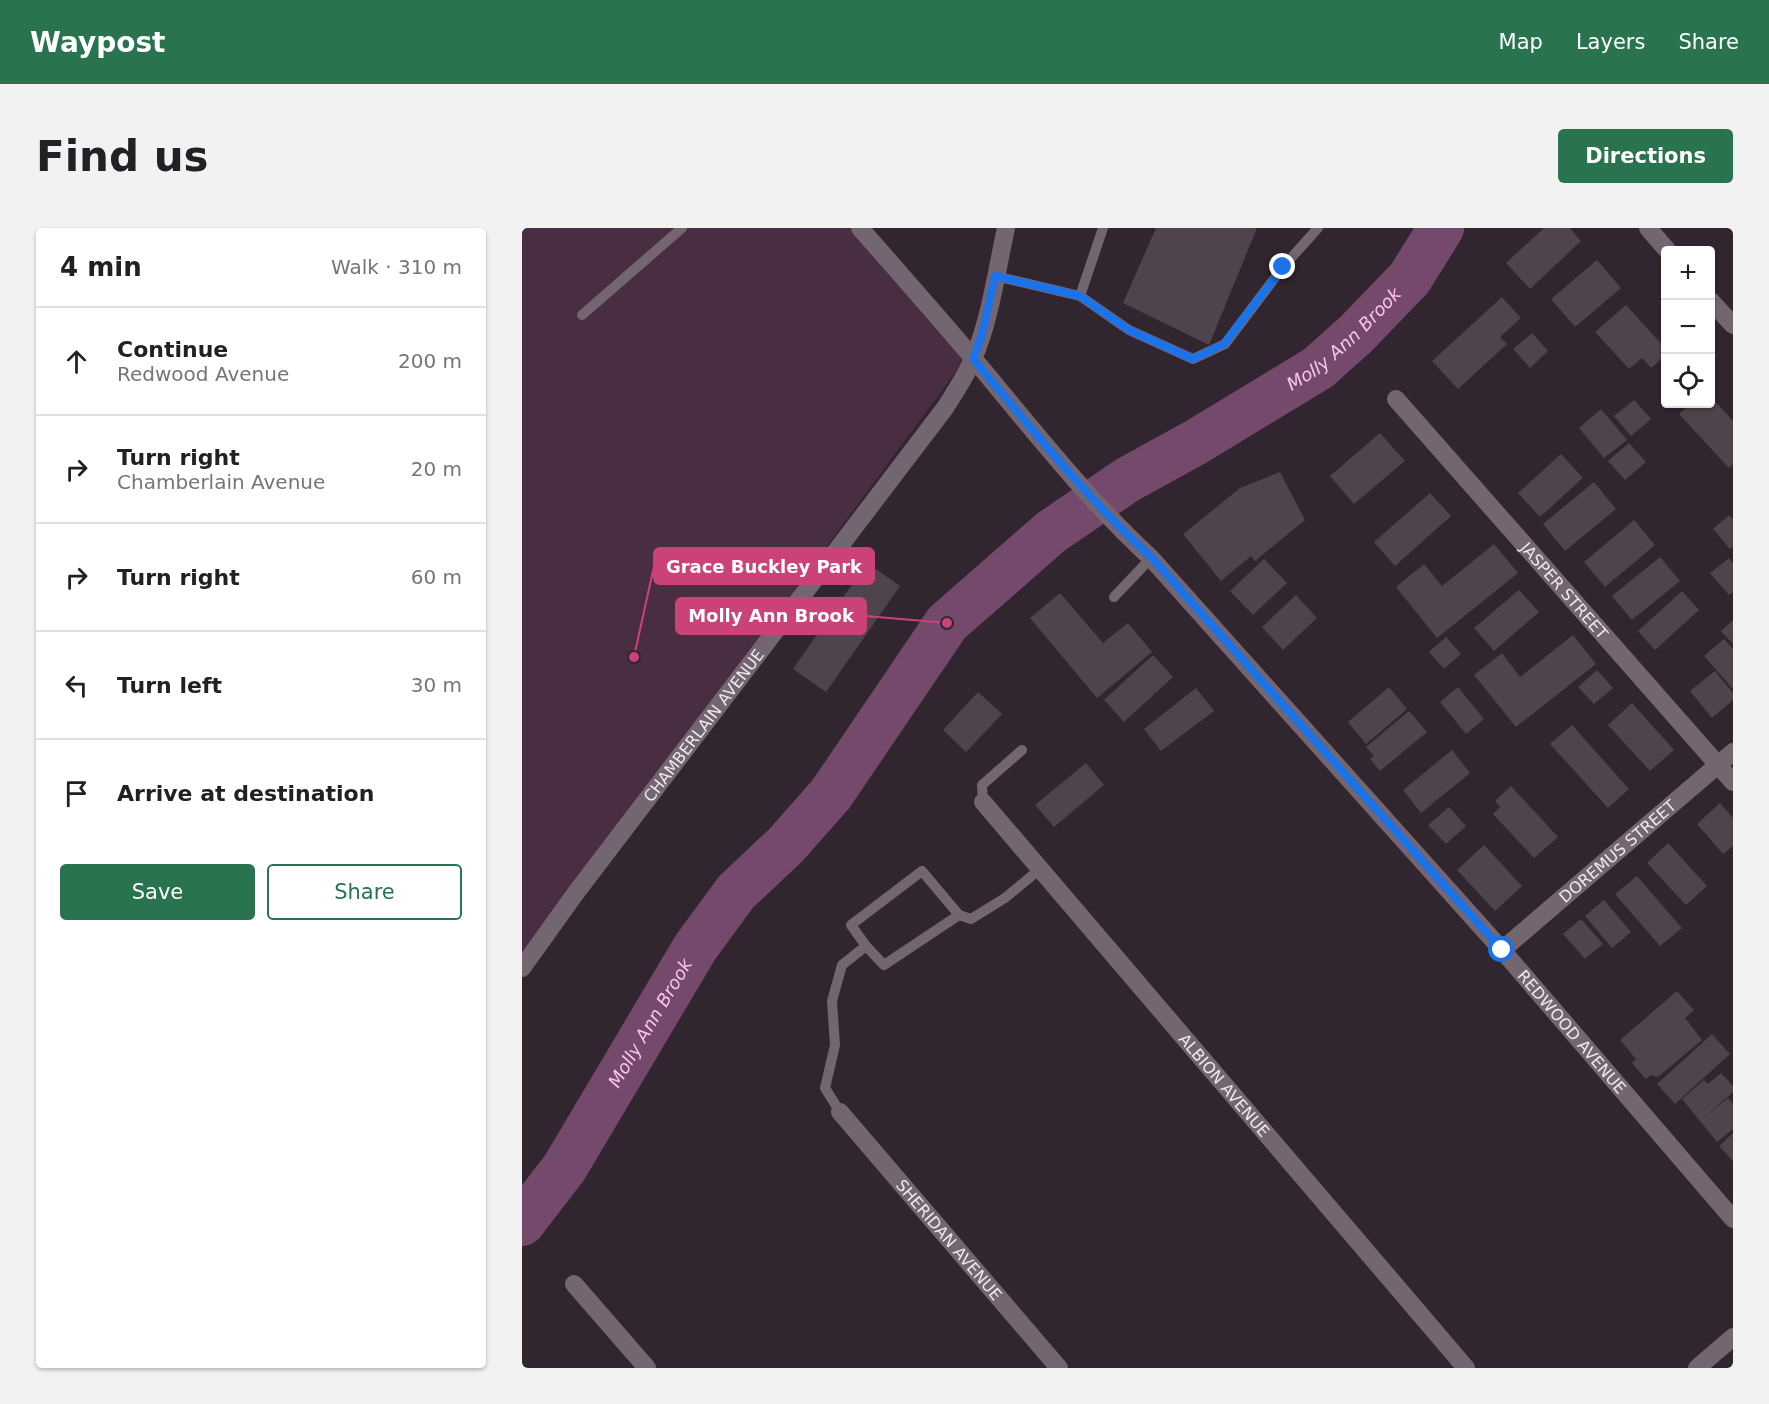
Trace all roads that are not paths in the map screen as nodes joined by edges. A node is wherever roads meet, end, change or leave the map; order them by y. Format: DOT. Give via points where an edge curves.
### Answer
graph roads {
  1 [pos="682,228"];
  2 [pos="860,228"];
  3 [pos="1006,228"];
  4 [pos="1103,228"];
  5 [pos="1318,228"];
  6 [pos="1648,228"];
  7 [pos="1664,246"];
  8 [pos="995,276"];
  9 [pos="1080,296"];
  10 [pos="1715,305"];
  11 [pos="582,315"];
  12 [pos="1733,325"];
  13 [pos="973,359"];
  14 [pos="1396,399"];
  15 [pos="1152,558"];
  16 [pos="1114,597"];
  17 [pos="1023,750"];
  18 [pos="1733,752"];
  19 [pos="1718,765"];
  20 [pos="1733,782"];
  21 [pos="983,802"];
  22 [pos="1040,869"];
  23 [pos="959,915"];
  24 [pos="866,946"];
  25 [pos="1502,950"];
  26 [pos="522,968"];
  27 [pos="840,1112"];
  28 [pos="1733,1220"];
  29 [pos="574,1284"];
  30 [pos="1733,1337"];
  31 [pos="647,1368"];
  32 [pos="1059,1368"];
  33 [pos="1466,1368"];
  34 [pos="1697,1368"];
  1 -- 11 [label="lane"];
  2 -- 13 [label="street, REDWOOD AVENUE"];
  3 -- 8 [label="street, CHAMBERLAIN AVENUE"];
  4 -- 9 [label="lane"];
  5 -- 9 [label="lane" via="1224,344 1193,359 1129,330"];
  6 -- 7 [label="street"];
  8 -- 9 [label="lane"];
  8 -- 13 [label="street, CHAMBERLAIN AVENUE"];
  10 -- 12 [label="street"];
  13 -- 15 [label="street, REDWOOD AVENUE" via="1073,478"];
  13 -- 26 [label="street, CHAMBERLAIN AVENUE" via="945,408"];
  14 -- 19 [label="street, JASPER STREET"];
  15 -- 16 [label="lane"];
  15 -- 25 [label="street, REDWOOD AVENUE"];
  17 -- 21 [label="lane" via="982,785"];
  18 -- 19 [label="street, DOREMUS STREET"];
  19 -- 20 [label="street, JASPER STREET"];
  19 -- 25 [label="street, DOREMUS STREET"];
  21 -- 22 [label="street, ALBION AVENUE"];
  22 -- 23 [label="lane" via="971,919"];
  22 -- 33 [label="street, ALBION AVENUE"];
  23 -- 24 [label="lane" via="884,966"];
  23 -- 24 [label="lane" via="922,871 851,925"];
  24 -- 27 [label="lane" via="842,965 832,1001 835,1045 825,1088"];
  25 -- 28 [label="street, REDWOOD AVENUE"];
  27 -- 32 [label="street, SHERIDAN AVENUE"];
  29 -- 31 [label="street"];
  30 -- 34 [label="street"];
}
